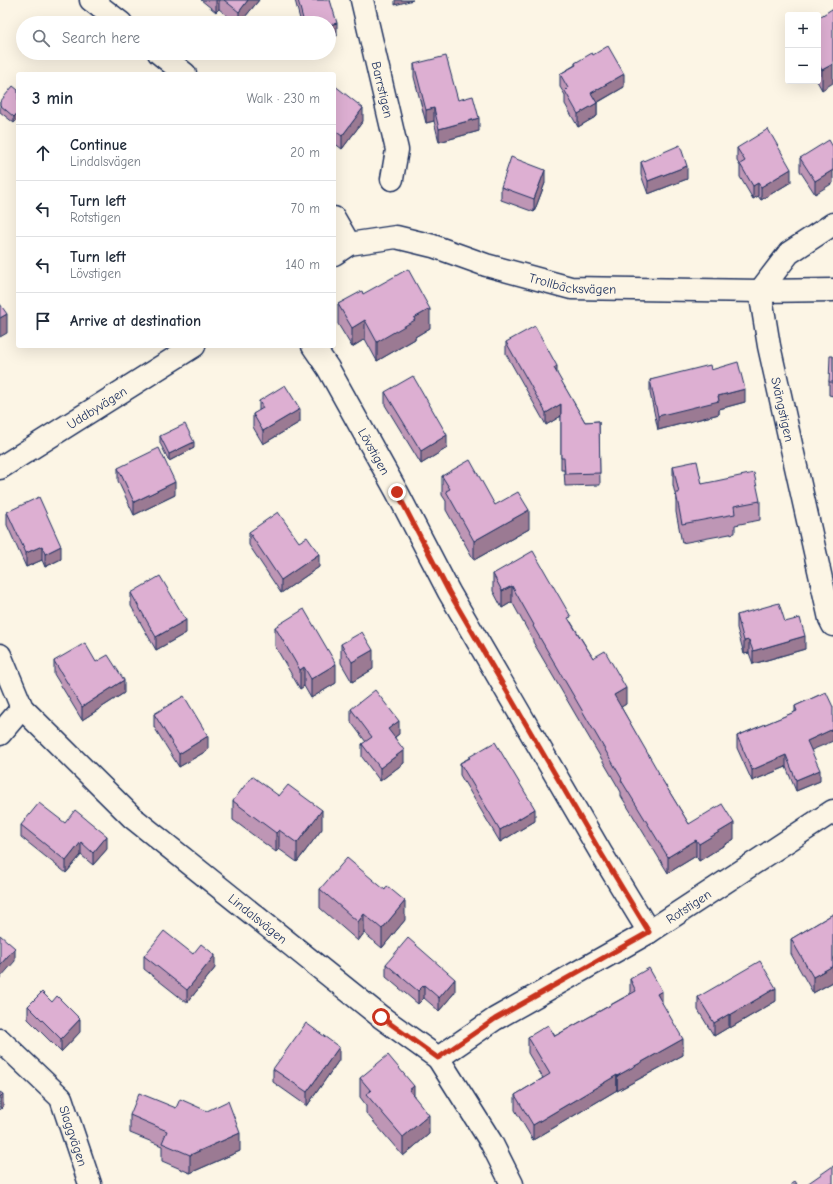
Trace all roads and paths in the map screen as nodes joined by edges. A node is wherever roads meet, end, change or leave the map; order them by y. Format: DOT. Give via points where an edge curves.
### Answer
graph roads {
  1 [pos="91,0"];
  2 [pos="362,0"];
  3 [pos="111,16"];
  4 [pos="168,60"];
  5 [pos="183,72"];
  6 [pos="392,179"];
  7 [pos="833,224"];
  8 [pos="336,226"];
  9 [pos="342,249"];
  10 [pos="833,290"];
  11 [pos="760,291"];
  12 [pos="191,348"];
  13 [pos="314,348"];
  14 [pos="0,468"];
  15 [pos="833,625"];
  16 [pos="0,655"];
  17 [pos="22,708"];
  18 [pos="0,734"];
  19 [pos="833,811"];
  20 [pos="649,932"];
  21 [pos="0,1040"];
  22 [pos="438,1058"];
  23 [pos="90,1184"];
  24 [pos="512,1184"];
  1 -- 3 [label="street"];
  2 -- 6 [label="street, Barrstigen" via="397,150"];
  4 -- 5 [label="street"];
  7 -- 11 [label="street" via="789,253"];
  8 -- 9 [label="street, Trollbäcksvägen"];
  9 -- 11 [label="street, Trollbäcksvägen" via="396,237 571,288"];
  10 -- 11 [label="street, Trollbäcksvägen"];
  11 -- 15 [label="street, Svängstigen" via="770,354"];
  12 -- 14 [label="street, Uddbyvägen"];
  13 -- 20 [label="street, Lövstigen" via="393,485 449,592"];
  16 -- 17 [label="street, Lindalsvägen"];
  17 -- 18 [label="street"];
  17 -- 22 [label="street, Lindalsvägen" via="133,818 381,1017"];
  19 -- 20 [label="street, Rotstigen"];
  20 -- 22 [label="street, Rotstigen" via="495,1019"];
  21 -- 23 [label="street, Slaggvägen" via="61,1098"];
  22 -- 24 [label="street, Lindalsvägen" via="491,1142"];
}
